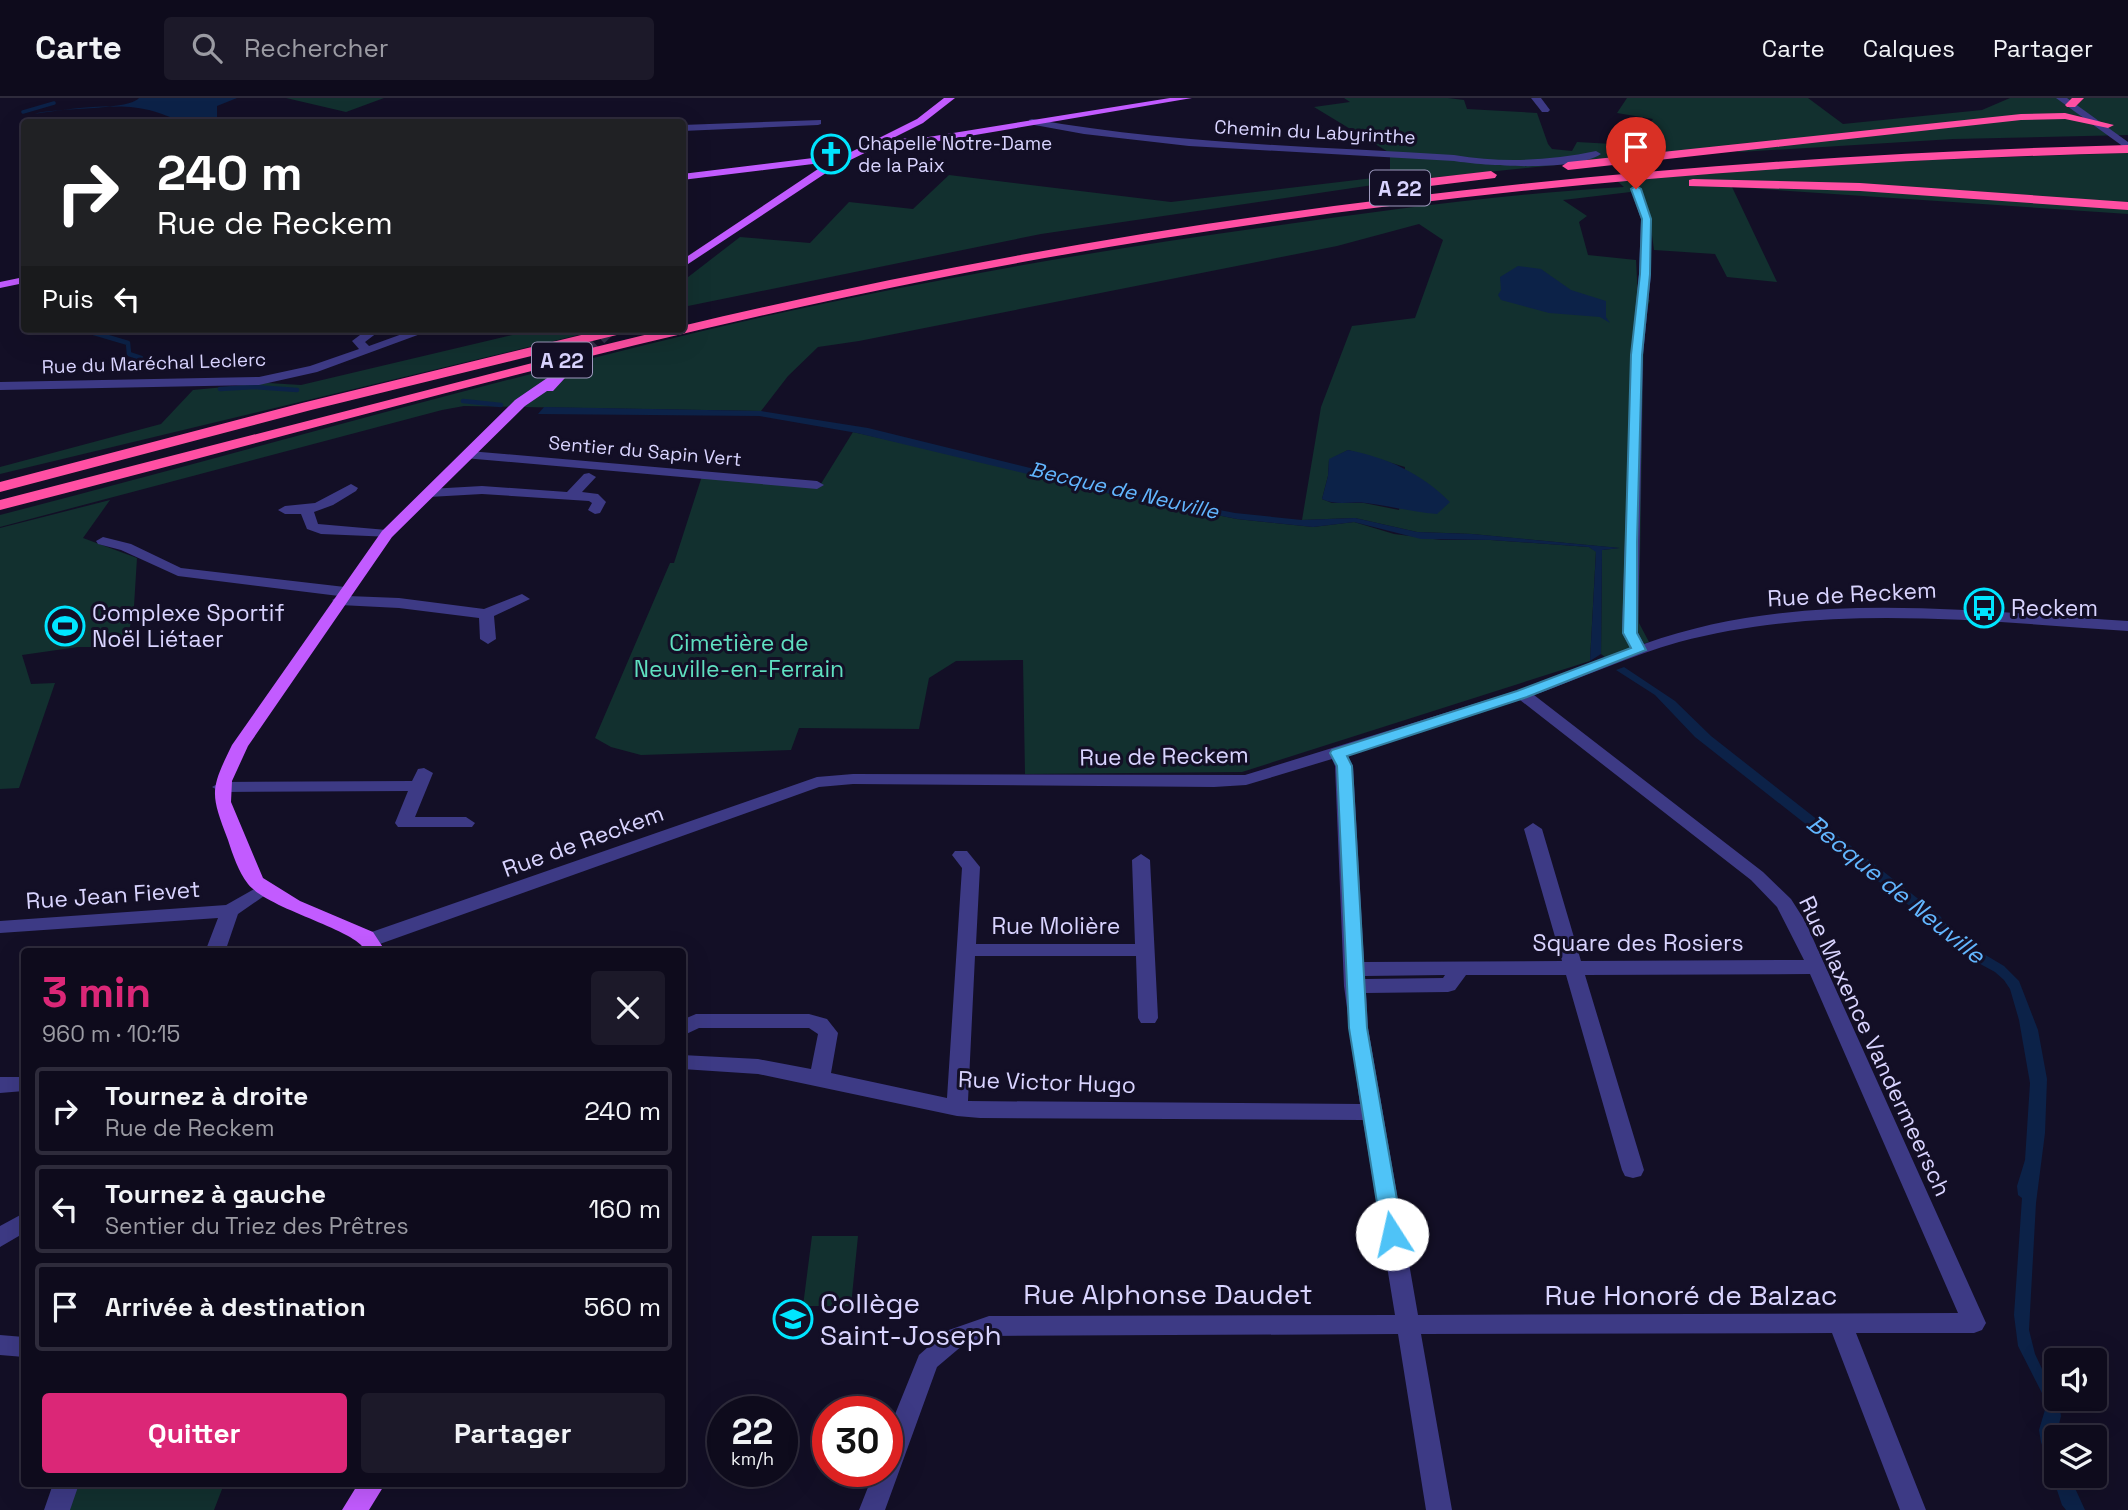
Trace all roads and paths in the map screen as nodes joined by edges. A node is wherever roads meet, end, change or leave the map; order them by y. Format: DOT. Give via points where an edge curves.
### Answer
graph roads {
  1 [pos="950,98"];
  2 [pos="1187,98"];
  3 [pos="1536,98"];
  4 [pos="2071,100"];
  5 [pos="2044,104"];
  6 [pos="1545,110"];
  7 [pos="818,122"];
  8 [pos="1032,122"];
  9 [pos="1972,122"];
  10 [pos="2094,122"];
  11 [pos="686,128"];
  12 [pos="2110,129"];
  13 [pos="895,136"];
  14 [pos="937,138"];
  15 [pos="2128,139"];
  16 [pos="884,141"];
  17 [pos="2128,148"];
  18 [pos="1596,154"];
  19 [pos="831,166"];
  20 [pos="686,177"];
  21 [pos="1413,184"];
  22 [pos="1394,187"];
  23 [pos="1636,189"];
  24 [pos="1336,202"];
  25 [pos="2128,207"];
  26 [pos="730,235"];
  27 [pos="686,262"];
  28 [pos="686,269"];
  29 [pos="21,281"];
  30 [pos="0,285"];
  31 [pos="791,291"];
  32 [pos="686,330"];
  33 [pos="370,333"];
  34 [pos="417,333"];
  35 [pos="608,333"];
  36 [pos="674,333"];
  37 [pos="367,351"];
  38 [pos="569,367"];
  39 [pos="0,386"];
  40 [pos="307,407"];
  41 [pos="470,455"];
  42 [pos="589,477"];
  43 [pos="0,479"];
  44 [pos="817,485"];
  45 [pos="0,487"];
  46 [pos="351,488"];
  47 [pos="429,493"];
  48 [pos="571,496"];
  49 [pos="0,506"];
  50 [pos="285,510"];
  51 [pos="595,510"];
  52 [pos="306,511"];
  53 [pos="387,534"];
  54 [pos="103,541"];
  55 [pos="342,596"];
  56 [pos="522,599"];
  57 [pos="486,614"];
  58 [pos="2128,626"];
  59 [pos="488,639"];
  60 [pos="1639,650"];
  61 [pos="1522,694"];
  62 [pos="1338,753"];
  63 [pos="220,787"];
  64 [pos="466,823"];
  65 [pos="1534,829"];
  66 [pos="961,855"];
  67 [pos="1141,860"];
  68 [pos="265,889"];
  69 [pos="230,911"];
  70 [pos="0,927"];
  71 [pos="373,946"];
  72 [pos="216,948"];
  73 [pos="966,950"];
  74 [pos="1145,950"];
  75 [pos="1576,967"];
  76 [pos="1816,967"];
  77 [pos="1353,978"];
  78 [pos="1148,1018"];
  79 [pos="686,1027"];
  80 [pos="686,1062"];
  81 [pos="820,1079"];
  82 [pos="21,1084"];
  83 [pos="0,1085"];
  84 [pos="957,1108"];
  85 [pos="1371,1112"];
  86 [pos="1633,1170"];
  87 [pos="21,1224"];
  88 [pos="0,1238"];
  89 [pos="1975,1323"];
  90 [pos="1408,1325"];
  91 [pos="1841,1325"];
  92 [pos="0,1345"];
  93 [pos="21,1347"];
  94 [pos="903,1425"];
  95 [pos="65,1487"];
  96 [pos="370,1487"];
  97 [pos="880,1487"];
  98 [pos="57,1510"];
  99 [pos="355,1510"];
  100 [pos="872,1510"];
  101 [pos="1439,1510"];
  102 [pos="1913,1510"];
  1 -- 13 [label="main road" via="933,114"];
  2 -- 8 [label="main road"];
  3 -- 6 [label="street"];
  4 -- 10 [label="street"];
  4 -- 12 [label="street"];
  5 -- 9 [label="highway" via="2029,112"];
  7 -- 11 [label="street"];
  8 -- 14 [label="main road"];
  8 -- 18 [label="street, Chemin du Labyrinthe" via="1181,141 1478,163 1543,162"];
  9 -- 10 [label="highway" via="2045,116"];
  9 -- 21 [label="highway"];
  10 -- 12 [label="highway"];
  12 -- 15 [label="street"];
  12 -- 17 [label="street"];
  13 -- 14 [label="main road"];
  13 -- 16 [label="main road"];
  14 -- 16 [label="main road"];
  15 -- 24 [label="highway, A 22" via="1703,158 1524,174"];
  16 -- 19 [label="main road"];
  17 -- 24 [label="highway, A 22" via="1726,167"];
  19 -- 20 [label="main road" via="793,165"];
  19 -- 26 [label="main road"];
  22 -- 24 [label="highway"];
  23 -- 60 [label="street" via="1647,219 1631,542 1630,633"];
  24 -- 25 [label="highway" via="1707,183 1860,187"];
  24 -- 31 [label="highway, A 22" via="1082,234"];
  24 -- 32 [label="highway, A 22" via="1087,247"];
  26 -- 27 [label="main road"];
  26 -- 28 [label="main road"];
  29 -- 30 [label="main road"];
  33 -- 37 [label="street" via="358,341"];
  34 -- 37 [label="street, Rue du Maréchal Leclerc"];
  35 -- 40 [label="highway, A 22"];
  36 -- 49 [label="highway, A 22"];
  37 -- 39 [label="street, Rue du Maréchal Leclerc" via="251,382"];
  38 -- 41 [label="main road" via="509,429"];
  40 -- 43 [label="highway" via="286,408"];
  40 -- 45 [label="highway, A 22"];
  41 -- 44 [label="street, Sentier du Sapin Vert"];
  41 -- 47 [label="main road"];
  42 -- 48 [label="street"];
  46 -- 52 [label="street"];
  47 -- 48 [label="street" via="482,490"];
  47 -- 53 [label="main road"];
  48 -- 51 [label="street" via="593,498 599,502"];
  50 -- 52 [label="street"];
  52 -- 53 [label="street" via="312,526 321,530"];
  53 -- 55 [label="main road"];
  54 -- 55 [label="street" via="178,572"];
  55 -- 57 [label="street"];
  55 -- 63 [label="main road" via="240,745"];
  56 -- 57 [label="street"];
  57 -- 59 [label="street"];
  58 -- 60 [label="street, Rue de Reckem" via="1939,612 1835,613 1748,623"];
  60 -- 61 [label="street, Rue de Reckem"];
  61 -- 62 [label="street, Rue de Reckem"];
  61 -- 76 [label="street, Rue Maxence Vandermeersch" via="1767,885 1790,912"];
  62 -- 71 [label="street, Rue de Reckem" via="1255,778 1225,782 817,782"];
  62 -- 77 [label="street" via="1344,766"];
  63 -- 64 [label="street" via="421,780 404,822"];
  63 -- 68 [label="main road" via="246,865"];
  65 -- 75 [label="street"];
  66 -- 73 [label="street" via="971,867"];
  67 -- 74 [label="street"];
  68 -- 69 [label="street"];
  68 -- 71 [label="main road"];
  69 -- 70 [label="street, Rue Jean Fievet"];
  69 -- 72 [label="street"];
  73 -- 74 [label="street, Rue Molière"];
  73 -- 84 [label="street"];
  74 -- 78 [label="street"];
  75 -- 76 [label="street, Square des Rosiers"];
  75 -- 77 [label="street, Square des Rosiers" via="1460,969 1448,985"];
  75 -- 86 [label="street"];
  76 -- 89 [label="street, Rue Maxence Vandermeersch"];
  77 -- 85 [label="street"];
  79 -- 81 [label="street" via="696,1021 820,1024 828,1033"];
  80 -- 81 [label="street, Rue Victor Hugo" via="748,1064"];
  81 -- 84 [label="street, Rue Victor Hugo"];
  82 -- 83 [label="street"];
  84 -- 85 [label="street, Rue Victor Hugo"];
  85 -- 90 [label="street"];
  87 -- 88 [label="street"];
  89 -- 91 [label="street, Rue Honoré de Balzac"];
  90 -- 91 [label="street, Rue Honoré de Balzac"];
  90 -- 94 [label="street, Rue Alphonse Daudet" via="1009,1325 971,1330 939,1348 927,1362"];
  90 -- 101 [label="street"];
  91 -- 102 [label="street"];
  92 -- 93 [label="street"];
  95 -- 98 [label="street"];
  96 -- 99 [label="main road"];
  97 -- 100 [label="street, Rue Alphonse Daudet"];
}
